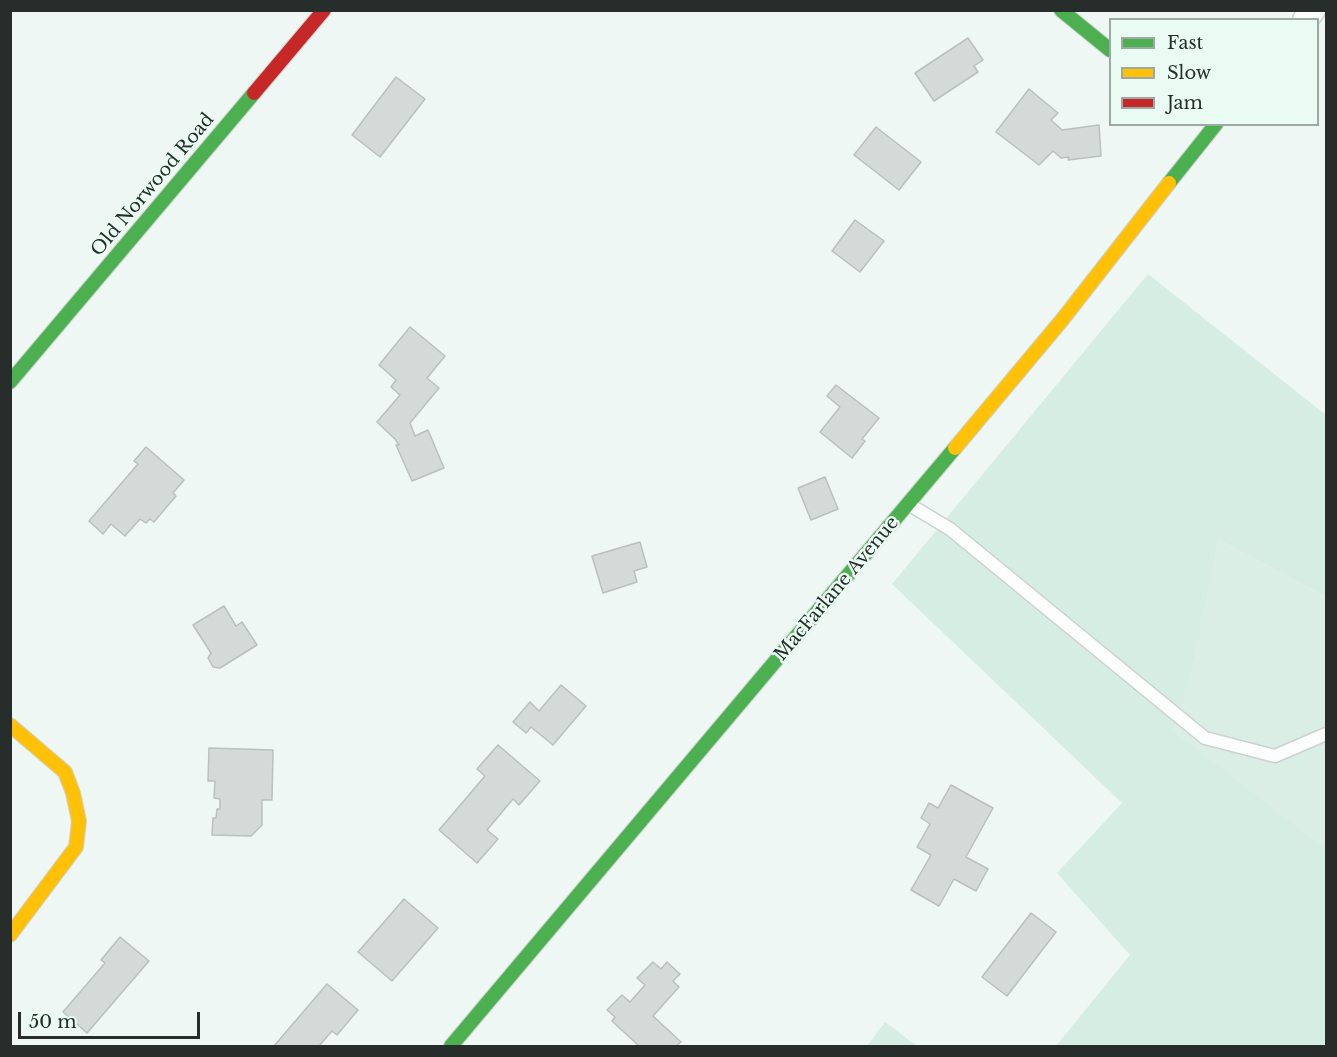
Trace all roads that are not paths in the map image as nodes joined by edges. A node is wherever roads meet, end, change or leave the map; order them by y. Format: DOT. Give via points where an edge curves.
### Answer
graph roads {
  1 [pos="324,10"];
  2 [pos="1061,10"];
  3 [pos="1109,49"];
  4 [pos="1209,127"];
  5 [pos="10,382"];
  6 [pos="909,504"];
  7 [pos="10,725"];
  8 [pos="1326,734"];
  9 [pos="10,935"];
  10 [pos="451,1047"];
  1 -- 5 [label="street, Old Norwood Road"];
  2 -- 3 [label="street"];
  4 -- 6 [label="street, MacFarlane Avenue" via="1062,320"];
  6 -- 8 [label="lane" via="950,529 1206,738 1275,756"];
  6 -- 10 [label="street, MacFarlane Avenue"];
  7 -- 9 [label="street" via="65,772 79,821 76,847"];
}
